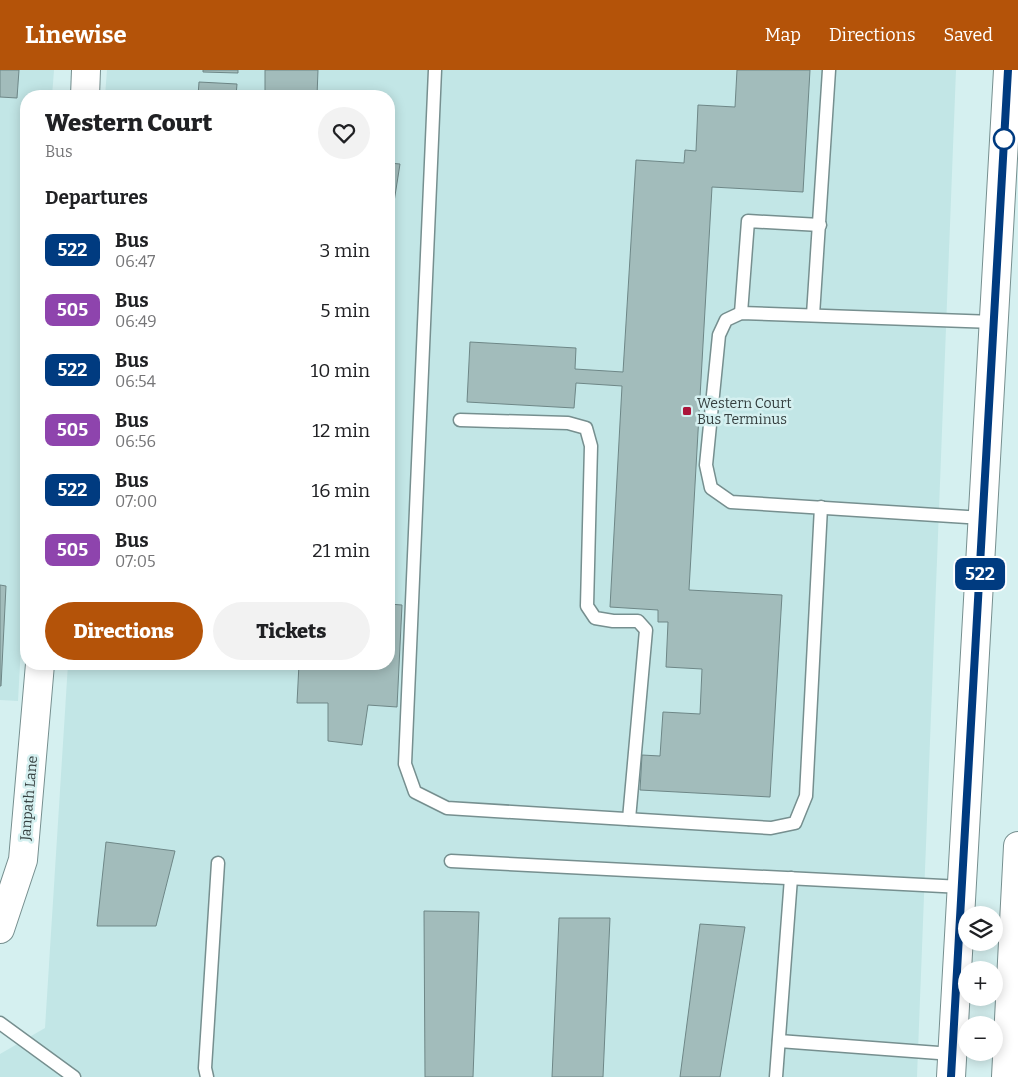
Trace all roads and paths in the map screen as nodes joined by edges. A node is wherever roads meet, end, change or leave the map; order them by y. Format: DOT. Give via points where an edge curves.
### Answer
graph roads {
  1 [pos="86,70"];
  2 [pos="435,70"];
  3 [pos="829,70"];
  4 [pos="1008,70"];
  5 [pos="85,90"];
  6 [pos="820,225"];
  7 [pos="742,313"];
  8 [pos="813,315"];
  9 [pos="994,322"];
  10 [pos="460,420"];
  11 [pos="822,508"];
  12 [pos="983,518"];
  13 [pos="39,670"];
  14 [pos="629,820"];
  15 [pos="1018,846"];
  16 [pos="451,860"];
  17 [pos="218,863"];
  18 [pos="791,878"];
  19 [pos="1017,879"];
  20 [pos="962,888"];
  21 [pos="0,929"];
  22 [pos="0,1024"];
  23 [pos="779,1041"];
  24 [pos="951,1066"];
  25 [pos="74,1077"];
  26 [pos="207,1077"];
  27 [pos="776,1077"];
  28 [pos="1006,1077"];
  1 -- 5 [label="main road"];
  2 -- 14 [label="lane" via="405,764 415,792 447,808"];
  3 -- 6 [label="lane"];
  4 -- 9 [label="main road"];
  6 -- 7 [label="lane" via="748,221"];
  6 -- 8 [label="lane"];
  7 -- 8 [label="lane"];
  7 -- 11 [label="lane" via="726,320 719,335 706,465 711,488 731,502"];
  8 -- 9 [label="lane"];
  9 -- 12 [label="main road"];
  10 -- 14 [label="lane" via="568,423 586,428 592,446 587,606 595,618 638,621 646,630"];
  11 -- 12 [label="lane"];
  11 -- 14 [label="lane" via="806,796 795,823 770,828"];
  12 -- 20 [label="main road"];
  13 -- 21 [label="main road, Janpath Lane" via="23,860"];
  15 -- 19 [label="main road"];
  16 -- 18 [label="lane"];
  17 -- 26 [label="lane"];
  18 -- 20 [label="lane"];
  18 -- 23 [label="lane"];
  19 -- 28 [label="main road"];
  20 -- 24 [label="main road"];
  22 -- 25 [label="lane"];
  23 -- 24 [label="lane"];
  23 -- 27 [label="lane"];
}
